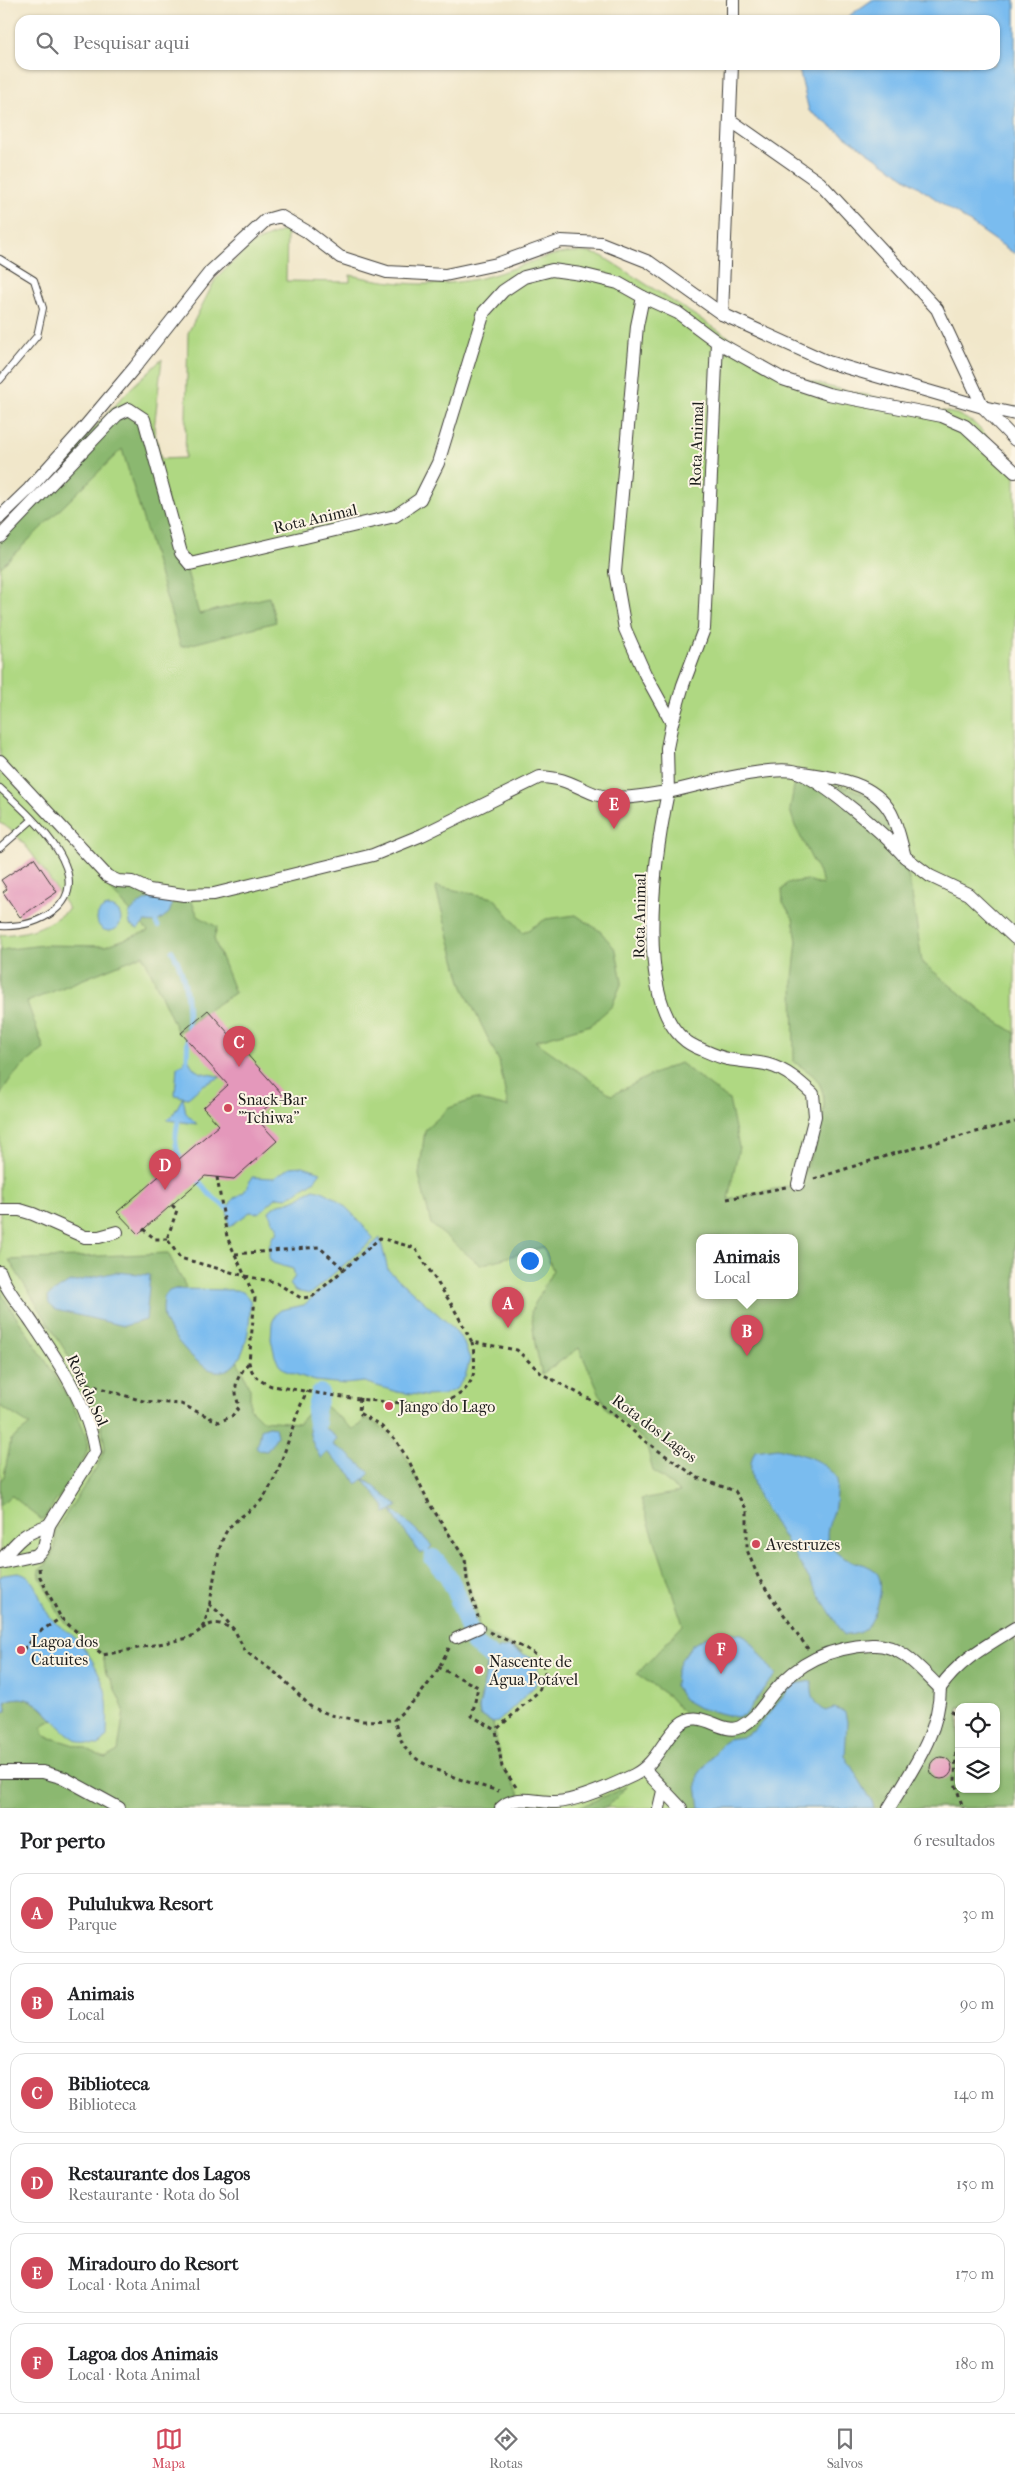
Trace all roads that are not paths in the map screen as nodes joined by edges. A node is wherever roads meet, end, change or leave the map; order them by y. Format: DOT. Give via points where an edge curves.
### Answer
graph roads {
  1 [pos="733,0"];
  2 [pos="733,15"];
  3 [pos="732,70"];
  4 [pos="730,120"];
  5 [pos="0,260"];
  6 [pos="643,297"];
  7 [pos="722,314"];
  8 [pos="717,342"];
  9 [pos="0,380"];
  10 [pos="983,407"];
  11 [pos="1015,414"];
  12 [pos="1015,440"];
  13 [pos="1015,472"];
  14 [pos="0,517"];
  15 [pos="0,537"];
  16 [pos="672,722"];
  17 [pos="0,761"];
  18 [pos="796,772"];
  19 [pos="0,788"];
  20 [pos="668,792"];
  21 [pos="32,820"];
  22 [pos="0,848"];
  23 [pos="906,857"];
  24 [pos="0,926"];
  25 [pos="1015,938"];
  26 [pos="798,1184"];
  27 [pos="0,1210"];
  28 [pos="117,1232"];
  29 [pos="0,1272"];
  30 [pos="49,1524"];
  31 [pos="0,1562"];
  32 [pos="479,1628"];
  33 [pos="1015,1628"];
  34 [pos="456,1638"];
  35 [pos="940,1688"];
  36 [pos="644,1770"];
  37 [pos="0,1772"];
  38 [pos="664,1791"];
  39 [pos="119,1808"];
  40 [pos="502,1808"];
  41 [pos="659,1808"];
  42 [pos="681,1808"];
  43 [pos="889,1808"];
  1 -- 2 [label="street"];
  3 -- 4 [label="street"];
  4 -- 7 [label="street"];
  4 -- 10 [label="street" via="820,183 937,310"];
  5 -- 9 [label="lane" via="34,280 43,308 37,336"];
  6 -- 8 [label="street, Rota Animal" via="678,313"];
  6 -- 15 [label="street, Rota Animal" via="618,283 552,270 524,276 503,291 484,312 438,463 420,499 395,516 190,564 181,553 144,419 129,409 117,415"];
  6 -- 16 [label="street" via="636,336 615,572 625,630"];
  7 -- 10 [label="street" via="828,362"];
  7 -- 14 [label="street" via="649,262 601,243 562,241 497,264 445,275 387,272 340,257 280,216 266,220 210,272 82,430"];
  8 -- 13 [label="street, Rota Animal" via="784,379 828,394 942,416 965,426"];
  8 -- 16 [label="street, Rota Animal" via="704,629"];
  10 -- 11 [label="street"];
  10 -- 12 [label="street"];
  16 -- 20 [label="street, Rota Animal" via="667,748"];
  17 -- 20 [label="street" via="107,876 149,890 184,895 214,894 373,855 422,835 540,777 558,778 595,794 614,798"];
  18 -- 20 [label="street" via="759,772"];
  18 -- 23 [label="street" via="820,786 890,840"];
  18 -- 23 [label="street" via="863,787 879,798 891,812"];
  19 -- 21 [label="lane"];
  20 -- 26 [label="street, Rota Animal" via="654,877 652,927 653,961 671,1026 693,1046 727,1059 770,1065 794,1076 813,1094 815,1116"];
  21 -- 22 [label="lane"];
  21 -- 24 [label="lane" via="61,853 68,870 67,892 63,904 46,917 24,925"];
  23 -- 25 [label="street" via="930,876 968,894"];
  27 -- 28 [label="street" via="26,1212 85,1237"];
  29 -- 30 [label="street, Rota do Sol" via="66,1378 92,1433 95,1452"];
  30 -- 31 [label="street" via="26,1533"];
  30 -- 31 [label="street, Rota do Sol" via="44,1547 37,1556"];
  32 -- 34 [label="street"];
  33 -- 35 [label="street" via="968,1657 951,1672"];
  35 -- 36 [label="street" via="898,1650 874,1644 823,1653 804,1663 783,1681 756,1716 737,1729 697,1718 689,1719 680,1725"];
  35 -- 43 [label="street" via="935,1724"];
  36 -- 38 [label="street"];
  36 -- 40 [label="street" via="575,1800 540,1802 525,1799 505,1804"];
  37 -- 39 [label="street" via="43,1772 64,1778"];
  38 -- 41 [label="street"];
  38 -- 42 [label="street"];
}
